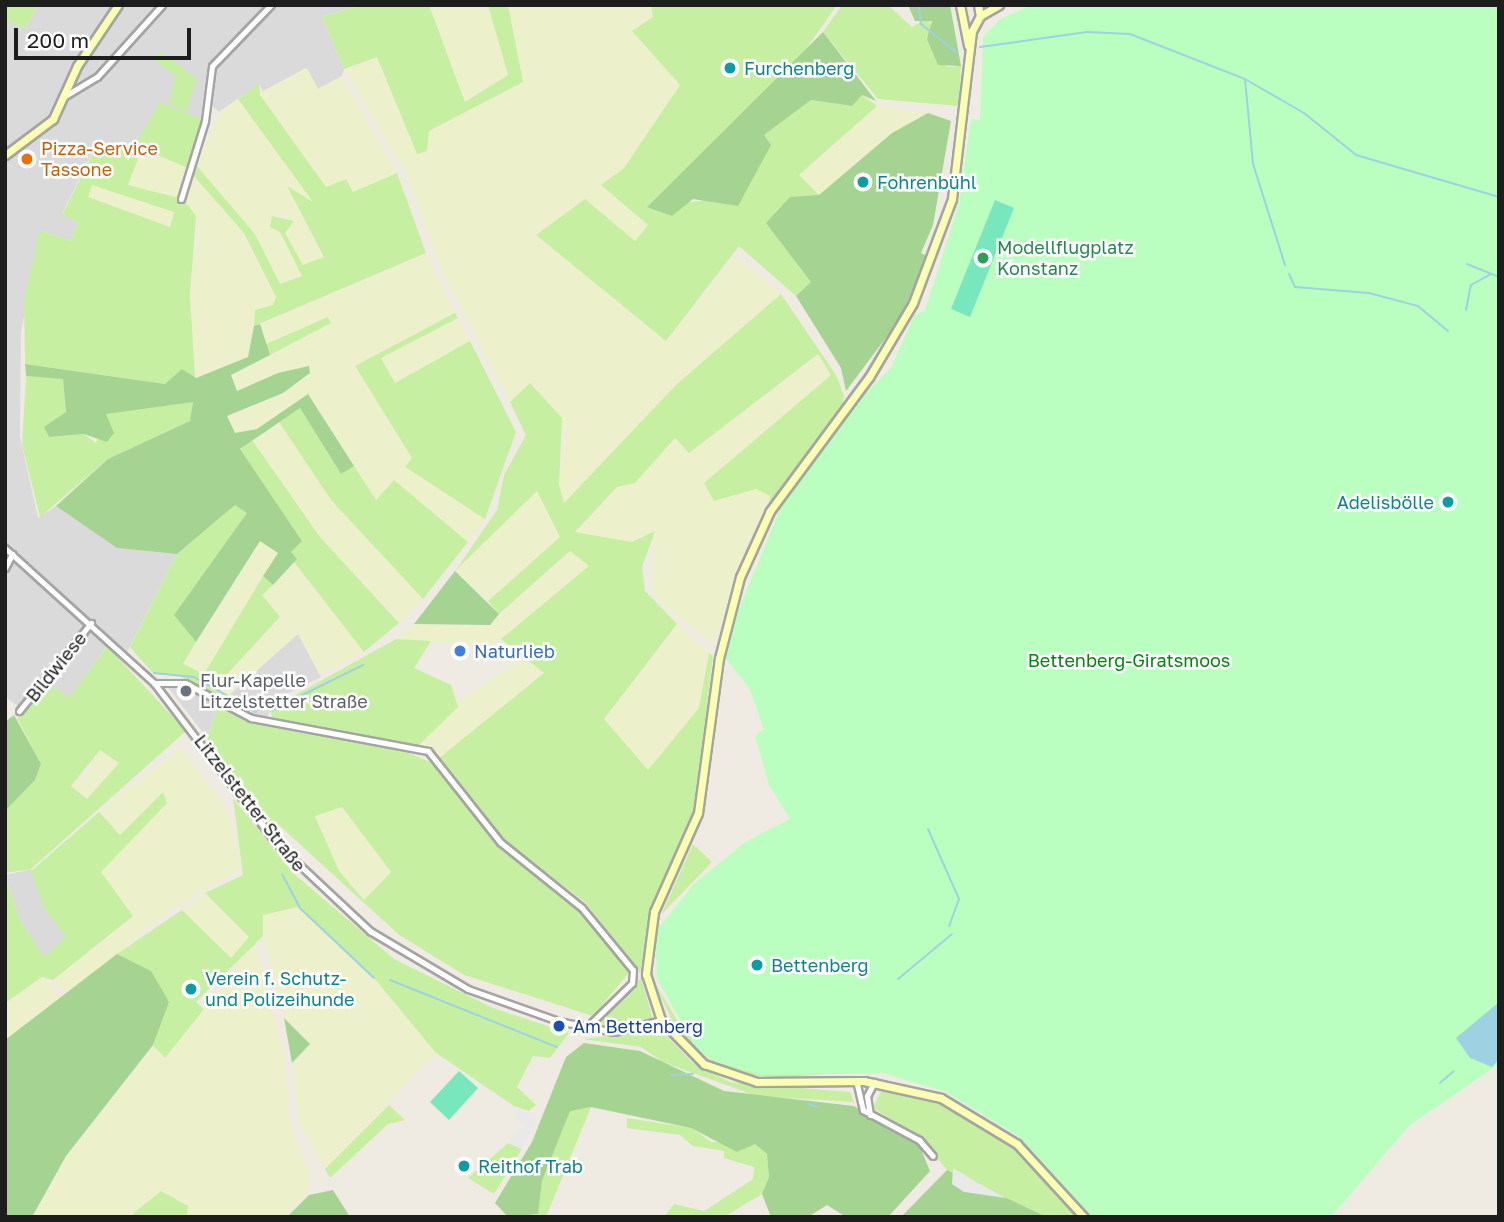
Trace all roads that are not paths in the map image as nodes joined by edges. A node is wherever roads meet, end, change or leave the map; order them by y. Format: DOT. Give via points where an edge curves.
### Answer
graph roads {
  1 [pos="118,5"];
  2 [pos="162,5"];
  3 [pos="271,5"];
  4 [pos="960,5"];
  5 [pos="978,5"];
  6 [pos="999,5"];
  7 [pos="978,19"];
  8 [pos="963,22"];
  9 [pos="969,49"];
  10 [pos="65,96"];
  11 [pos="5,155"];
  12 [pos="181,200"];
  13 [pos="5,548"];
  14 [pos="12,554"];
  15 [pos="5,568"];
  16 [pos="91,623"];
  17 [pos="154,683"];
  18 [pos="19,710"];
  19 [pos="661,1020"];
  20 [pos="586,1028"];
  21 [pos="856,1080"];
  22 [pos="874,1082"];
  23 [pos="870,1115"];
  24 [pos="933,1156"];
  25 [pos="1084,1217"];
  1 -- 10 [label="main road"];
  2 -- 10 [label="street" via="97,78"];
  3 -- 12 [label="street" via="212,66 205,121"];
  4 -- 8 [label="main road"];
  5 -- 7 [label="main road"];
  6 -- 7 [label="main road"];
  7 -- 8 [label="main road"];
  7 -- 9 [label="main road"];
  8 -- 9 [label="main road"];
  9 -- 19 [label="main road" via="959,164 926,274 885,354 770,511 732,604 698,813 648,934 646,974"];
  10 -- 11 [label="main road" via="53,119"];
  13 -- 14 [label="street, Litzelstetter Straße"];
  14 -- 15 [label="street"];
  14 -- 16 [label="street, Litzelstetter Straße"];
  16 -- 17 [label="street, Litzelstetter Straße"];
  16 -- 18 [label="street, Bildwiese"];
  17 -- 20 [label="street, Litzelstetter Straße" via="276,843 349,915 468,989"];
  17 -- 20 [label="street" via="185,683 251,718 428,751 500,842 582,908 633,970 632,983"];
  19 -- 20 [label="street, Litzelstetter Straße" via="626,1032"];
  19 -- 21 [label="main road" via="685,1050 731,1077 774,1083"];
  21 -- 22 [label="main road"];
  21 -- 23 [label="street" via="863,1110"];
  22 -- 23 [label="street" via="867,1096"];
  22 -- 25 [label="main road" via="941,1098 985,1121 1040,1165"];
  23 -- 24 [label="street" via="919,1140"];
}
